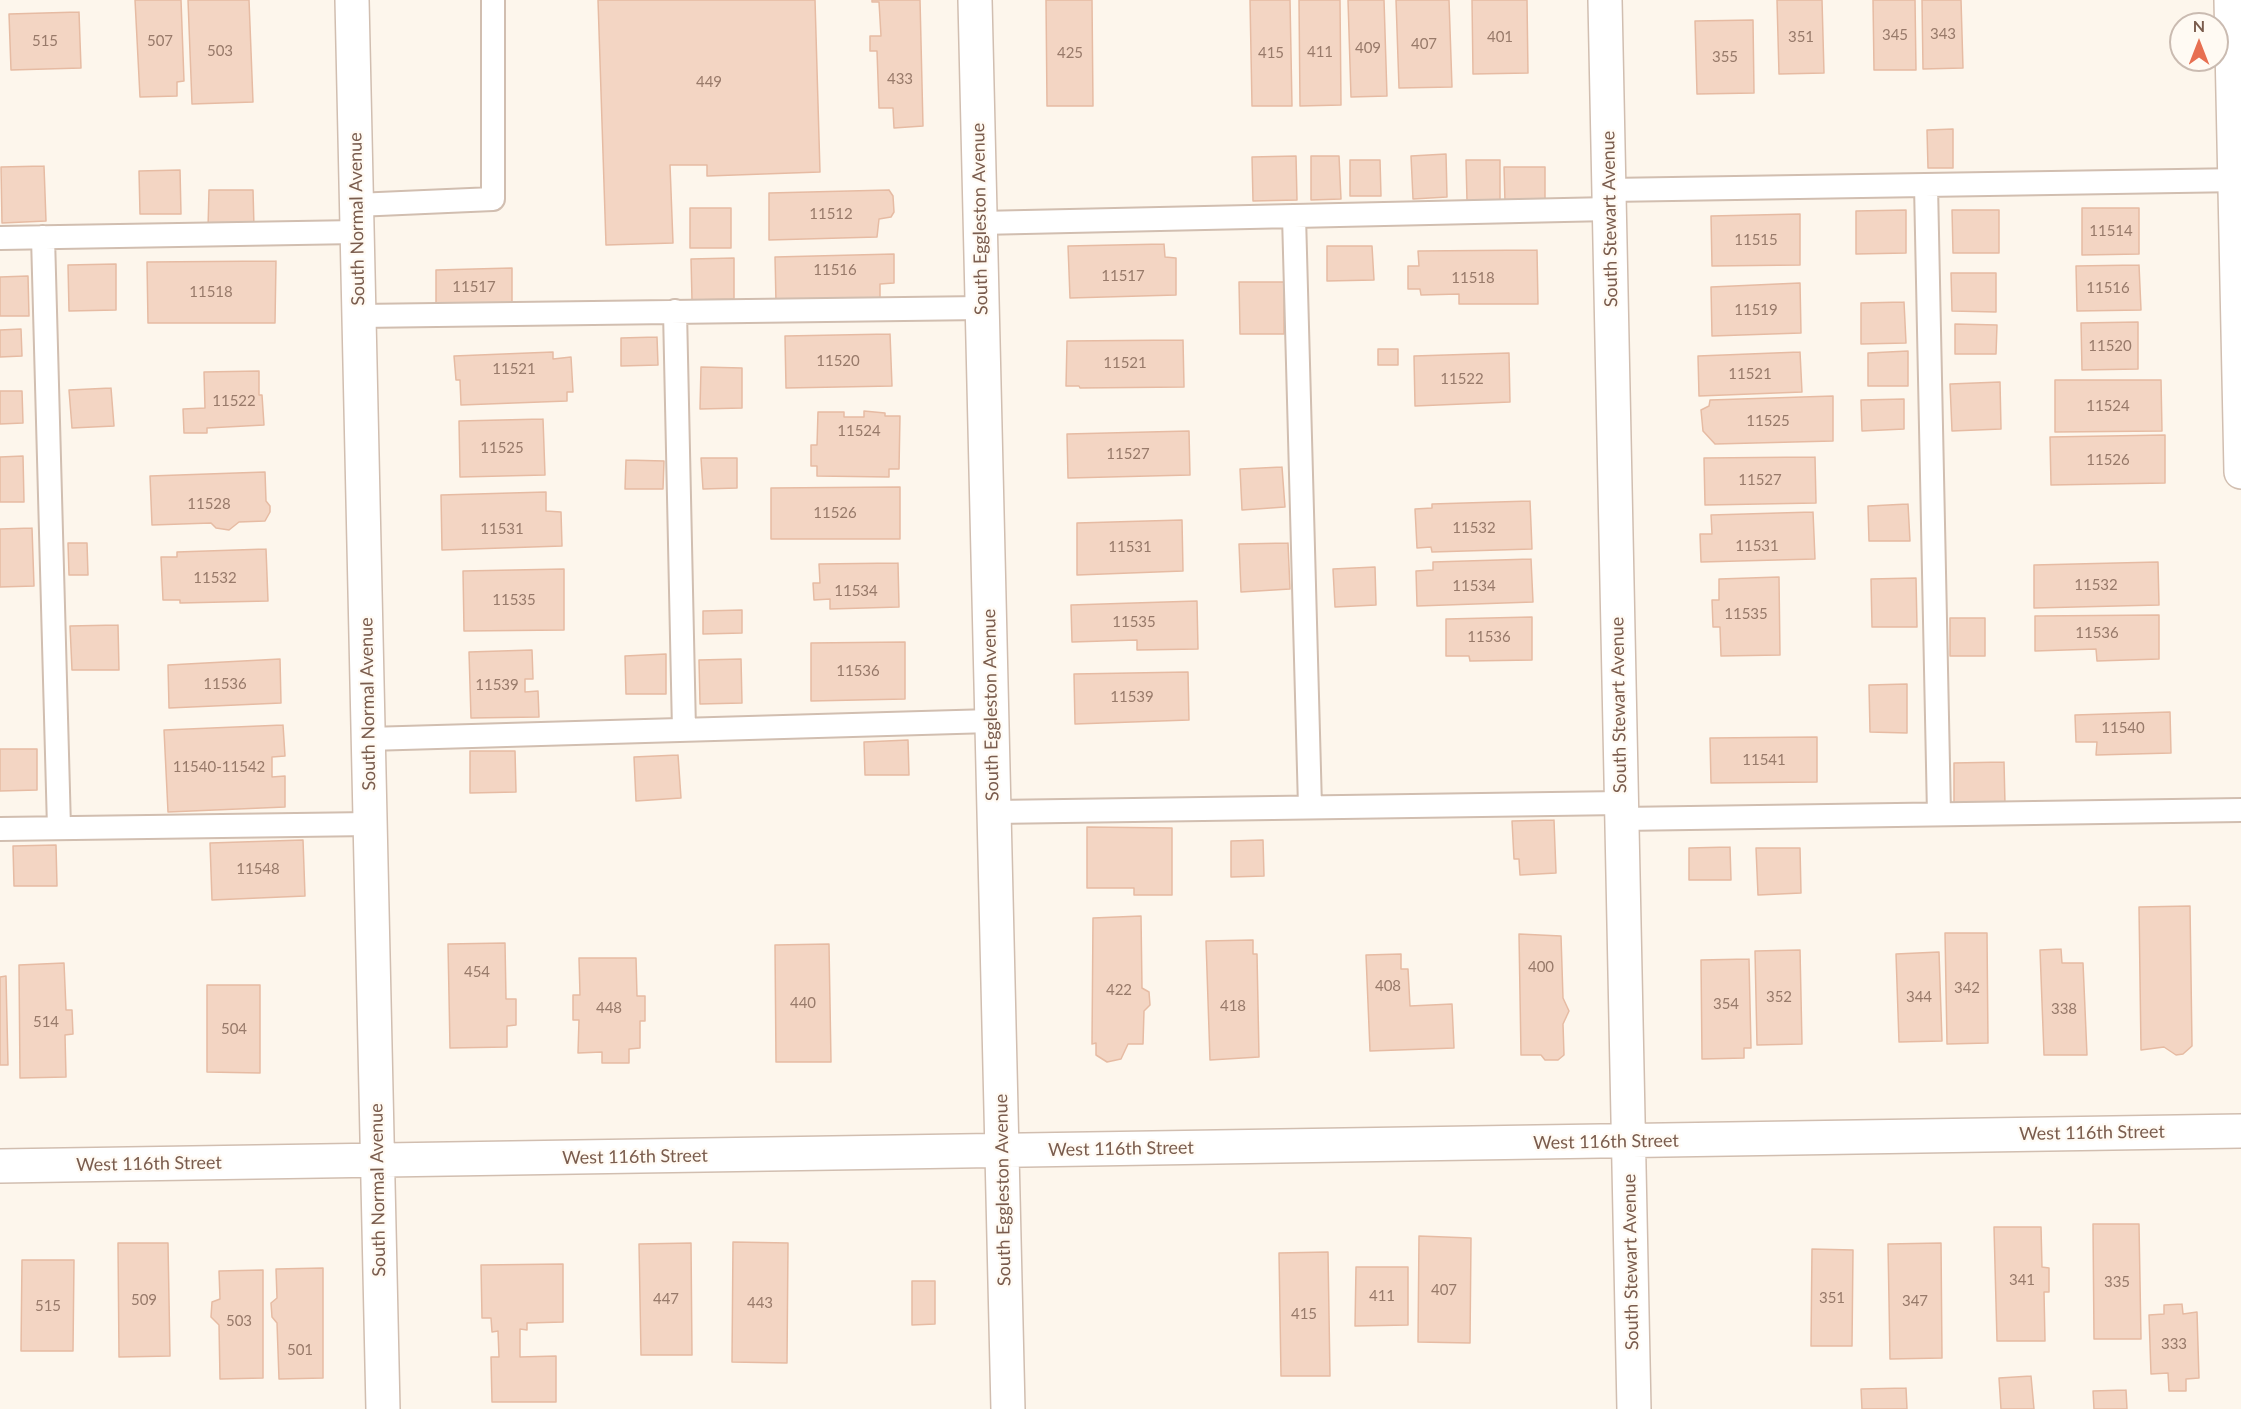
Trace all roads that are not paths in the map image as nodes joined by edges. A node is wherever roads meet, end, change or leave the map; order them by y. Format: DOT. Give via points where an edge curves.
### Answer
graph roads {
  1 [pos="352,0"];
  2 [pos="493,0"];
  3 [pos="975,0"];
  4 [pos="1605,0"];
  5 [pos="2230,0"];
  6 [pos="2238,180"];
  7 [pos="1926,185"];
  8 [pos="1609,199"];
  9 [pos="1294,216"];
  10 [pos="357,218"];
  11 [pos="980,223"];
  12 [pos="43,237"];
  13 [pos="0,238"];
  14 [pos="982,308"];
  15 [pos="675,311"];
  16 [pos="359,316"];
  17 [pos="2241,472"];
  18 [pos="991,721"];
  19 [pos="684,730"];
  20 [pos="368,739"];
  21 [pos="1310,807"];
  22 [pos="2241,810"];
  23 [pos="1621,811"];
  24 [pos="994,812"];
  25 [pos="1938,814"];
  26 [pos="370,824"];
  27 [pos="59,828"];
  28 [pos="0,829"];
  29 [pos="2241,1131"];
  30 [pos="1628,1141"];
  31 [pos="1002,1151"];
  32 [pos="378,1161"];
  33 [pos="0,1166"];
  34 [pos="383,1409"];
  35 [pos="1008,1409"];
  36 [pos="1634,1409"];
  1 -- 10 [label="street, South Normal Avenue"];
  2 -- 10 [label="lane" via="493,199"];
  3 -- 11 [label="street, South Eggleston Avenue"];
  4 -- 8 [label="street, South Stewart Avenue"];
  5 -- 6 [label="street"];
  6 -- 7 [label="lane"];
  6 -- 17 [label="street"];
  7 -- 8 [label="lane"];
  7 -- 25 [label="lane"];
  8 -- 9 [label="lane"];
  8 -- 23 [label="street, South Stewart Avenue"];
  9 -- 11 [label="lane"];
  9 -- 21 [label="lane"];
  10 -- 12 [label="lane"];
  10 -- 16 [label="street, South Normal Avenue"];
  11 -- 14 [label="street, South Eggleston Avenue"];
  12 -- 13 [label="lane"];
  12 -- 27 [label="lane"];
  14 -- 15 [label="lane"];
  14 -- 18 [label="street, South Eggleston Avenue"];
  15 -- 16 [label="lane"];
  15 -- 19 [label="lane"];
  16 -- 20 [label="street, South Normal Avenue"];
  18 -- 19 [label="lane"];
  18 -- 24 [label="street, South Eggleston Avenue"];
  19 -- 20 [label="lane"];
  20 -- 26 [label="street, South Normal Avenue"];
  21 -- 23 [label="lane"];
  21 -- 24 [label="lane"];
  22 -- 25 [label="lane"];
  23 -- 25 [label="lane"];
  23 -- 30 [label="street, South Stewart Avenue"];
  24 -- 31 [label="street, South Eggleston Avenue"];
  26 -- 27 [label="lane"];
  26 -- 32 [label="street, South Normal Avenue"];
  27 -- 28 [label="lane"];
  29 -- 30 [label="street, West 116th Street"];
  30 -- 31 [label="street, West 116th Street"];
  30 -- 36 [label="street, South Stewart Avenue"];
  31 -- 32 [label="street, West 116th Street"];
  31 -- 35 [label="street, South Eggleston Avenue"];
  32 -- 33 [label="street, West 116th Street"];
  32 -- 34 [label="street, South Normal Avenue"];
}
